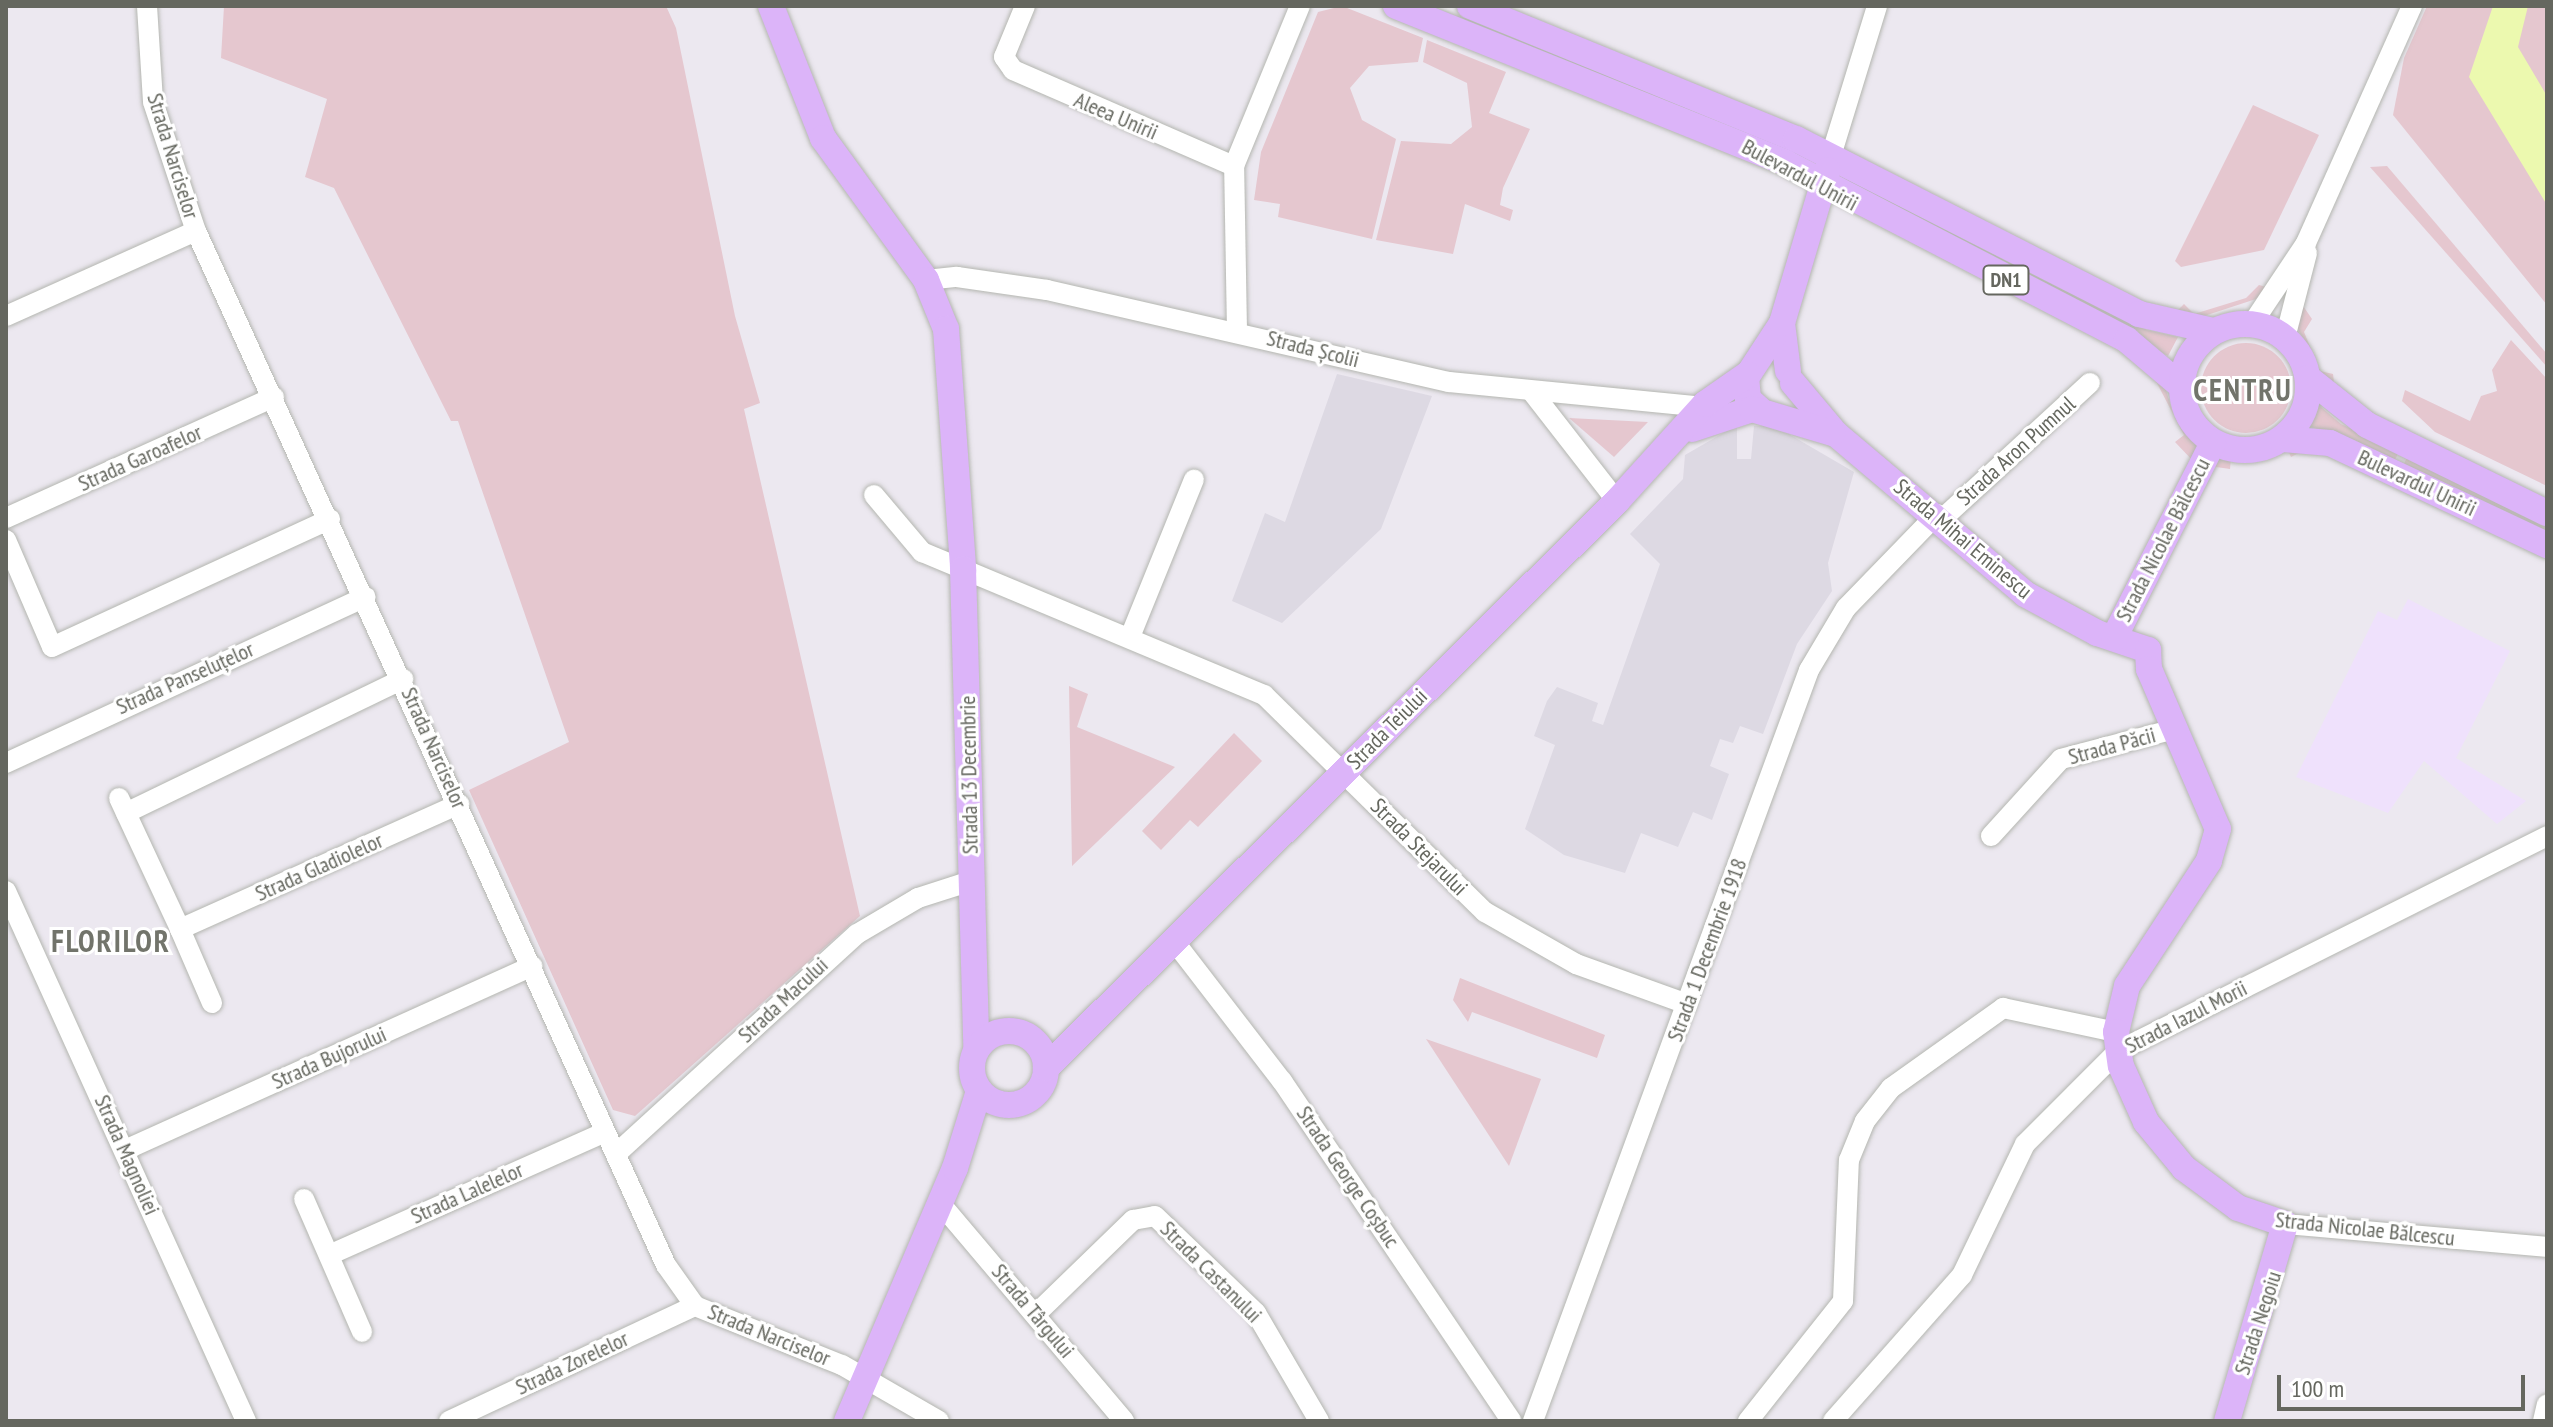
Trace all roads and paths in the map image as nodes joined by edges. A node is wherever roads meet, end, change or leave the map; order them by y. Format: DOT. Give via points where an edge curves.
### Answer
graph roads {
  1 [pos="147,6"];
  2 [pos="771,6"];
  3 [pos="1025,6"];
  4 [pos="1300,6"];
  5 [pos="1396,6"];
  6 [pos="1470,6"];
  7 [pos="1877,6"];
  8 [pos="2412,6"];
  9 [pos="1830,159"];
  10 [pos="1234,166"];
  11 [pos="1823,185"];
  12 [pos="196,231"];
  13 [pos="2306,243"];
  14 [pos="926,280"];
  15 [pos="6,316"];
  16 [pos="1782,323"];
  17 [pos="2252,324"];
  18 [pos="2214,331"];
  19 [pos="1246,333"];
  20 [pos="2285,338"];
  21 [pos="1751,371"];
  22 [pos="1791,377"];
  23 [pos="2308,378"];
  24 [pos="2090,383"];
  25 [pos="2181,386"];
  26 [pos="1532,392"];
  27 [pos="274,397"];
  28 [pos="1702,407"];
  29 [pos="1766,410"];
  30 [pos="1685,432"];
  31 [pos="1836,434"];
  32 [pos="2283,439"];
  33 [pos="2213,443"];
  34 [pos="1194,479"];
  35 [pos="874,495"];
  36 [pos="1617,501"];
  37 [pos="2547,513"];
  38 [pos="1939,516"];
  39 [pos="6,518"];
  40 [pos="330,519"];
  41 [pos="6,540"];
  42 [pos="2547,545"];
  43 [pos="963,569"];
  44 [pos="366,597"];
  45 [pos="2106,636"];
  46 [pos="1130,637"];
  47 [pos="403,679"];
  48 [pos="2171,730"];
  49 [pos="6,763"];
  50 [pos="1344,772"];
  51 [pos="459,804"];
  52 [pos="1991,836"];
  53 [pos="2547,836"];
  54 [pos="971,881"];
  55 [pos="8,903"];
  56 [pos="180,929"];
  57 [pos="1174,941"];
  58 [pos="532,966"];
  59 [pos="212,1003"];
  60 [pos="1687,1004"];
  61 [pos="1089,1025"];
  62 [pos="1034,1040"];
  63 [pos="986,1041"];
  64 [pos="2117,1041"];
  65 [pos="1046,1068"];
  66 [pos="979,1091"];
  67 [pos="1011,1105"];
  68 [pos="605,1132"];
  69 [pos="965,1142"];
  70 [pos="125,1150"];
  71 [pos="616,1154"];
  72 [pos="304,1199"];
  73 [pos="940,1203"];
  74 [pos="2285,1224"];
  75 [pos="2547,1247"];
  76 [pos="329,1255"];
  77 [pos="695,1306"];
  78 [pos="1037,1313"];
  79 [pos="362,1332"];
  80 [pos="866,1377"];
  81 [pos="2547,1404"];
  82 [pos="480,1414"];
  83 [pos="246,1421"];
  84 [pos="449,1421"];
  85 [pos="847,1421"];
  86 [pos="939,1421"];
  87 [pos="1124,1421"];
  88 [pos="1319,1421"];
  89 [pos="1511,1421"];
  90 [pos="1533,1421"];
  91 [pos="1748,1421"];
  92 [pos="1833,1421"];
  93 [pos="2227,1421"];
  94 [pos="2543,1421"];
  1 -- 12 [label="street, Strada Narciselor" via="153,102"];
  2 -- 14 [label="main road, Strada 13 Decembrie" via="823,138"];
  3 -- 10 [label="street, Aleea Unirii" via="1004,57 1023,76"];
  4 -- 10 [label="street"];
  5 -- 11 [label="main road, Bulevardul Unirii / DN1" via="1780,160"];
  6 -- 9 [label="main road, Bulevardul Unirii / DN1"];
  7 -- 9 [label="street"];
  8 -- 13 [label="street"];
  9 -- 11 [label="main road"];
  9 -- 18 [label="main road, Bulevardul Unirii / DN1" via="2139,314"];
  10 -- 19 [label="street"];
  11 -- 16 [label="main road"];
  11 -- 25 [label="main road, Bulevardul Unirii / DN1" via="2127,340"];
  12 -- 15 [label="street"];
  12 -- 27 [label="street, Strada Narciselor"];
  13 -- 17 [label="street"];
  13 -- 20 [label="street"];
  14 -- 19 [label="street, Strada Școlii" via="1015,284"];
  14 -- 43 [label="main road, Strada 13 Decembrie" via="948,342"];
  16 -- 21 [label="main road"];
  16 -- 22 [label="main road"];
  17 -- 18 [label="main road, Bulevardul Unirii / DN1"];
  17 -- 20 [label="main road"];
  18 -- 25 [label="main road" via="2187,360"];
  19 -- 26 [label="street, Strada Școlii" via="1438,380"];
  20 -- 23 [label="main road, Bulevardul Unirii"];
  21 -- 22 [label="main road" via="1775,363"];
  21 -- 28 [label="main road"];
  21 -- 29 [label="main road" via="1745,392"];
  22 -- 29 [label="main road" via="1786,404"];
  22 -- 31 [label="main road, Strada Mihai Eminescu"];
  23 -- 32 [label="main road" via="2304,412"];
  23 -- 37 [label="main road, Bulevardul Unirii" via="2367,425"];
  24 -- 38 [label="street, Strada Aron Pumnul"];
  25 -- 33 [label="main road" via="2189,419"];
  26 -- 28 [label="street, Strada Școlii"];
  26 -- 36 [label="street"];
  27 -- 39 [label="street, Strada Garoafelor"];
  27 -- 40 [label="street, Strada Narciselor"];
  28 -- 30 [label="main road"];
  29 -- 30 [label="main road" via="1732,410"];
  29 -- 31 [label="main road, Strada Mihai Eminescu"];
  30 -- 36 [label="main road, Strada Teiului"];
  31 -- 38 [label="main road, Strada Mihai Eminescu"];
  32 -- 33 [label="main road, Bulevardul Unirii" via="2249,451"];
  32 -- 42 [label="main road, Bulevardul Unirii" via="2330,443"];
  33 -- 45 [label="main road, Strada Nicolae Bălcescu"];
  34 -- 46 [label="street"];
  35 -- 43 [label="street" via="912,545"];
  36 -- 50 [label="main road, Strada Teiului"];
  38 -- 45 [label="main road, Strada Mihai Eminescu" via="2025,594"];
  38 -- 60 [label="street, Strada 1 Decembrie 1918" via="1825,635"];
  40 -- 41 [label="street" via="52,647"];
  40 -- 44 [label="street, Strada Narciselor"];
  43 -- 46 [label="street, Strada Stejarului"];
  43 -- 54 [label="main road, Strada 13 Decembrie"];
  44 -- 47 [label="street, Strada Narciselor"];
  44 -- 49 [label="street, Strada Panseluțelor"];
  45 -- 48 [label="main road, Strada Nicolae Bălcescu" via="2137,669 2149,669"];
  46 -- 50 [label="street, Strada Stejarului" via="1264,695"];
  47 -- 51 [label="street, Strada Narciselor"];
  47 -- 56 [label="street" via="123,805"];
  48 -- 52 [label="street, Strada Păcii" via="2061,759"];
  48 -- 64 [label="main road, Strada Nicolae Bălcescu" via="2211,802 2218,837 2123,996"];
  50 -- 57 [label="main road, Strada Teiului"];
  50 -- 60 [label="street, Strada Stejarului" via="1485,912 1576,964"];
  51 -- 56 [label="street, Strada Gladiolelor"];
  51 -- 58 [label="street, Strada Narciselor"];
  53 -- 64 [label="street, Strada Iazul Morii"];
  54 -- 63 [label="main road, Strada 13 Decembrie" via="972,981"];
  54 -- 71 [label="street, Strada Macului" via="918,898 857,934"];
  55 -- 70 [label="street, Strada Magnoliei"];
  56 -- 59 [label="street"];
  57 -- 61 [label="main road, Strada Teiului"];
  57 -- 89 [label="street, Strada George Coșbuc" via="1282,1081"];
  58 -- 68 [label="street, Strada Narciselor"];
  58 -- 70 [label="street, Strada Bujorului"];
  60 -- 90 [label="street, Strada 1 Decembrie 1918"];
  61 -- 62 [label="main road, Strada Teiului" via="1055,1040"];
  61 -- 65 [label="main road, Strada Teiului"];
  62 -- 63 [label="main road"];
  62 -- 65 [label="main road"];
  63 -- 66 [label="main road" via="972,1070"];
  64 -- 74 [label="main road, Strada Nicolae Bălcescu" via="2134,1101 2184,1168 2238,1208"];
  64 -- 91 [label="street" via="2003,1008 1891,1088 1865,1121 1849,1160 1843,1301"];
  64 -- 92 [label="street, Strada Iazul Morii" via="2025,1144 1962,1275"];
  65 -- 67 [label="main road" via="1033,1095"];
  66 -- 67 [label="main road"];
  66 -- 69 [label="main road"];
  67 -- 69 [label="main road"];
  68 -- 71 [label="street, Strada Narciselor"];
  68 -- 76 [label="street, Strada Lalelelor"];
  69 -- 73 [label="main road"];
  70 -- 83 [label="street, Strada Magnoliei"];
  71 -- 77 [label="street, Strada Narciselor" via="666,1265"];
  72 -- 76 [label="street"];
  73 -- 78 [label="street, Strada Târgului"];
  73 -- 80 [label="main road"];
  74 -- 75 [label="street, Strada Nicolae Bălcescu"];
  74 -- 93 [label="main road, Strada Negoiu"];
  76 -- 79 [label="street"];
  77 -- 80 [label="street, Strada Narciselor"];
  77 -- 82 [label="street, Strada Zorelelor"];
  78 -- 87 [label="street, Strada Târgului"];
  78 -- 88 [label="street, Strada Castanului" via="1133,1220 1155,1216 1256,1313"];
  80 -- 85 [label="main road"];
  80 -- 86 [label="street"];
  81 -- 94 [label="street"];
  82 -- 84 [label="street, Strada Zorelelor"];
}
